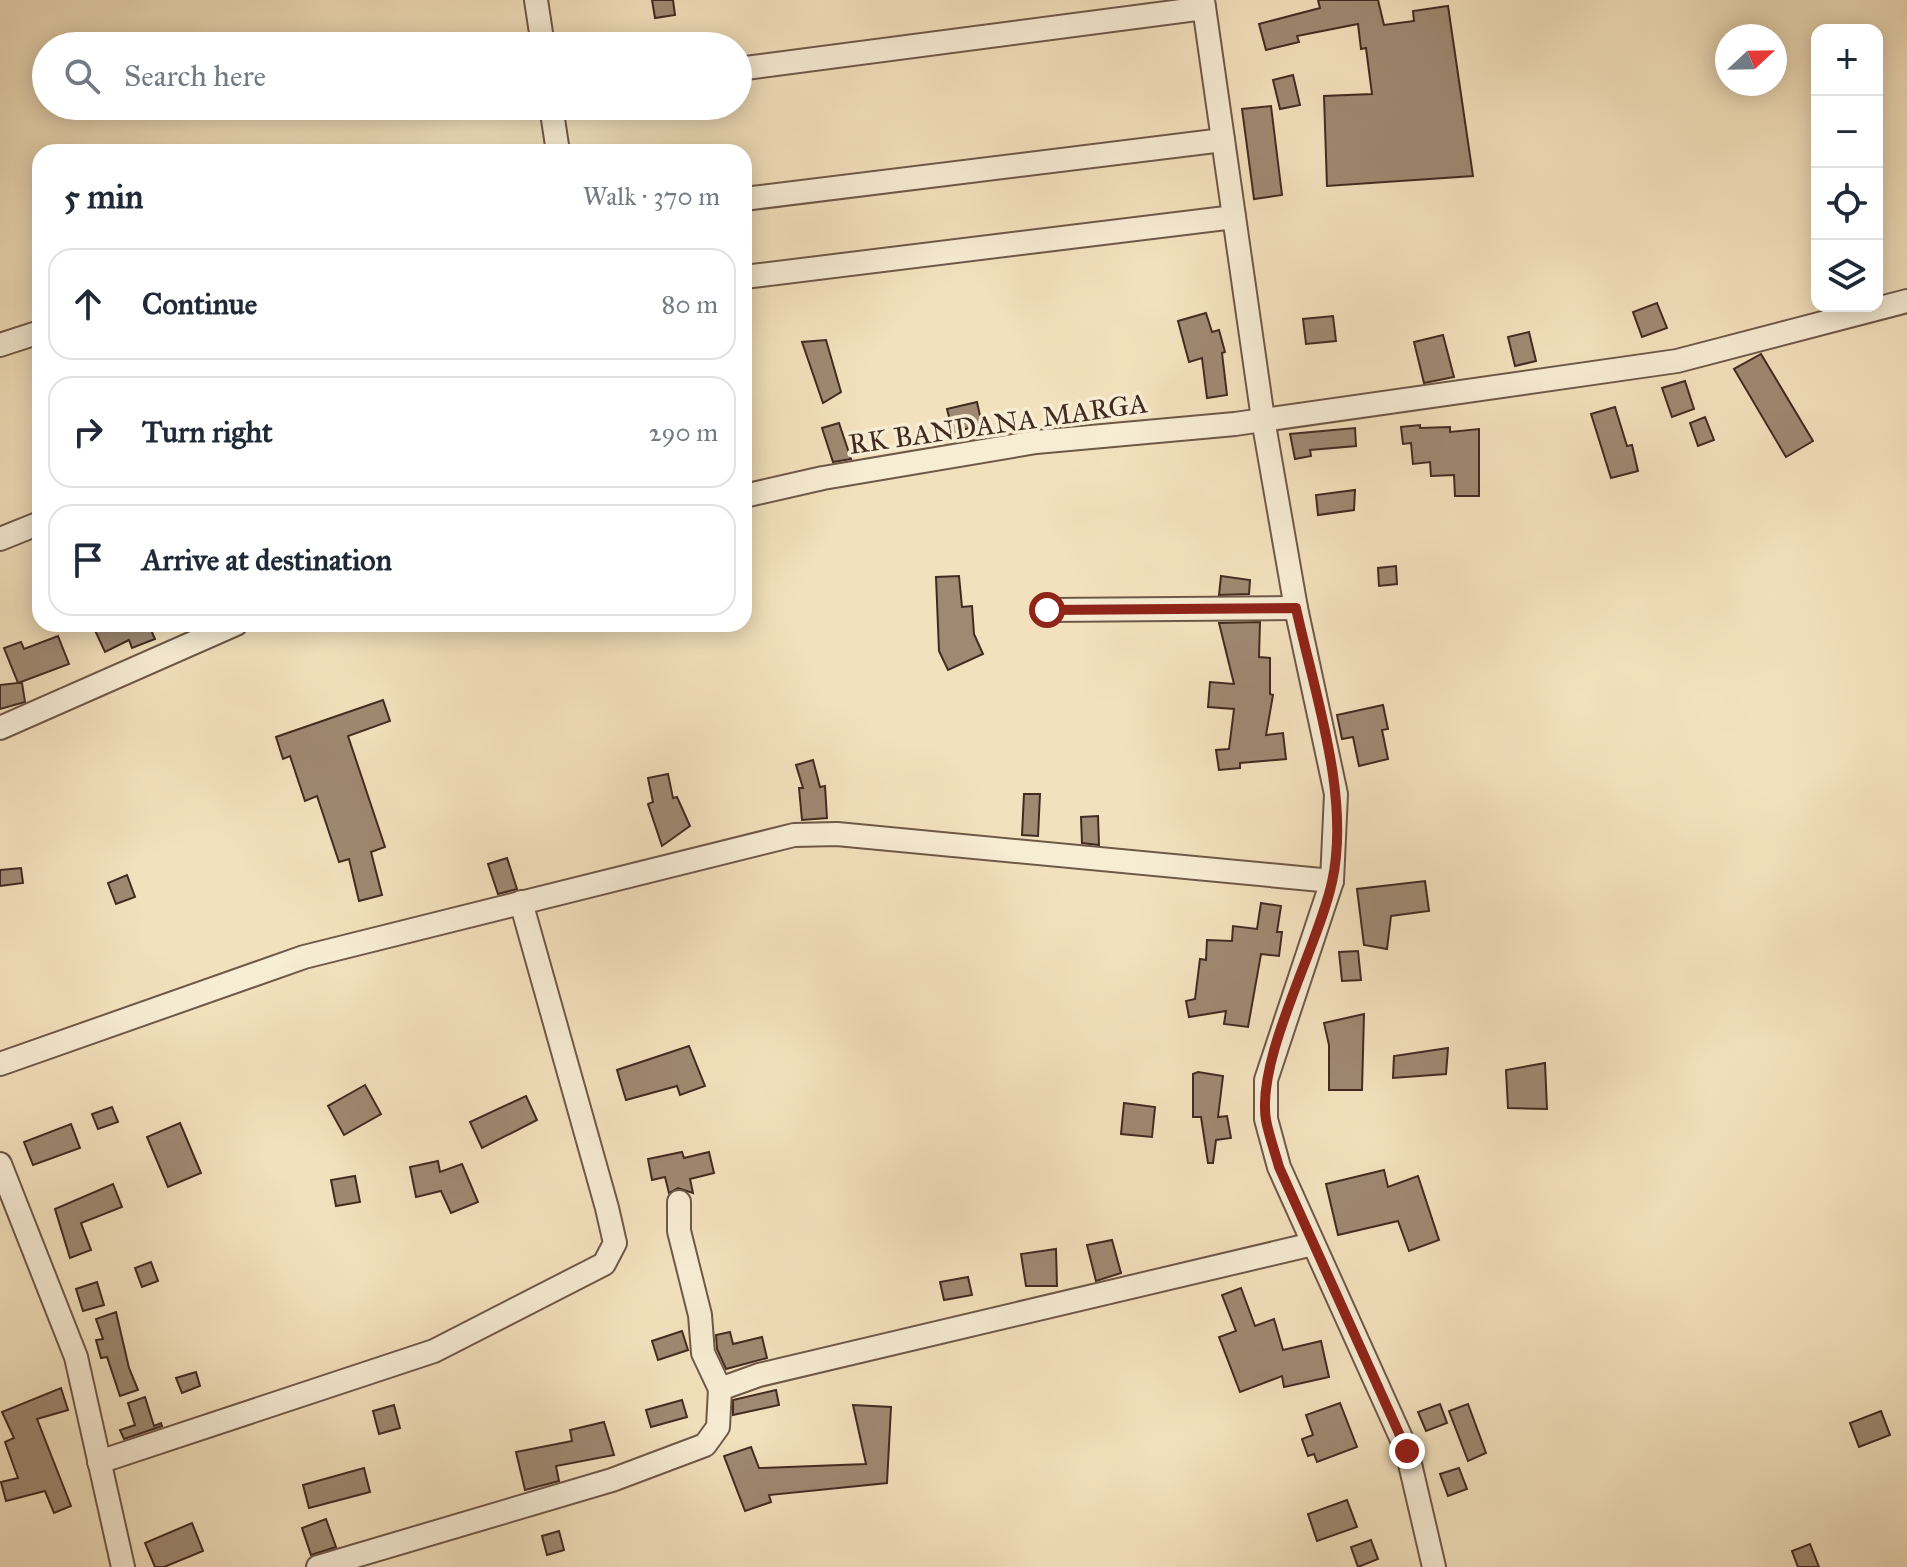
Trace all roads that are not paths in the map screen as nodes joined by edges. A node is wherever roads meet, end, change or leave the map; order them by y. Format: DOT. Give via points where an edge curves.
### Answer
graph roads {
  1 [pos="536,0"];
  2 [pos="1203,4"];
  3 [pos="541,32"];
  4 [pos="752,67"];
  5 [pos="553,120"];
  6 [pos="1223,140"];
  7 [pos="557,144"];
  8 [pos="752,198"];
  9 [pos="1234,217"];
  10 [pos="752,276"];
  11 [pos="1907,301"];
  12 [pos="32,335"];
  13 [pos="0,345"];
  14 [pos="1263,419"];
  15 [pos="752,494"];
  16 [pos="32,526"];
  17 [pos="0,539"];
  18 [pos="1296,608"];
  19 [pos="1047,610"];
  20 [pos="218,632"];
  21 [pos="0,728"];
  22 [pos="1332,881"];
  23 [pos="521,902"];
  24 [pos="0,1064"];
  25 [pos="0,1164"];
  26 [pos="679,1202"];
  27 [pos="1313,1244"];
  28 [pos="720,1389"];
  29 [pos="99,1462"];
  30 [pos="123,1567"];
  31 [pos="318,1567"];
  32 [pos="1434,1567"];
  1 -- 3 [label="street"];
  2 -- 4 [label="street"];
  2 -- 6 [label="street"];
  5 -- 7 [label="street"];
  6 -- 8 [label="street"];
  6 -- 9 [label="street"];
  9 -- 10 [label="street"];
  9 -- 14 [label="street"];
  11 -- 14 [label="street, RK BANDANA MARGA" via="1677,361"];
  12 -- 13 [label="street"];
  14 -- 15 [label="street, RK BANDANA MARGA" via="1036,442"];
  14 -- 18 [label="street"];
  16 -- 17 [label="street"];
  18 -- 19 [label="street"];
  18 -- 22 [label="street" via="1336,794"];
  20 -- 21 [label="street"];
  22 -- 23 [label="street" via="837,834 794,835"];
  22 -- 27 [label="street" via="1266,1080 1266,1119 1279,1167"];
  23 -- 24 [label="street" via="304,957"];
  23 -- 29 [label="street" via="607,1208 615,1243 604,1264 434,1351"];
  25 -- 29 [label="street" via="76,1357"];
  26 -- 28 [label="street" via="679,1231 700,1315 703,1353"];
  27 -- 28 [label="street" via="759,1375"];
  27 -- 32 [label="street" via="1407,1451"];
  28 -- 31 [label="street" via="718,1427 705,1445 612,1480"];
  29 -- 30 [label="street"];
}
